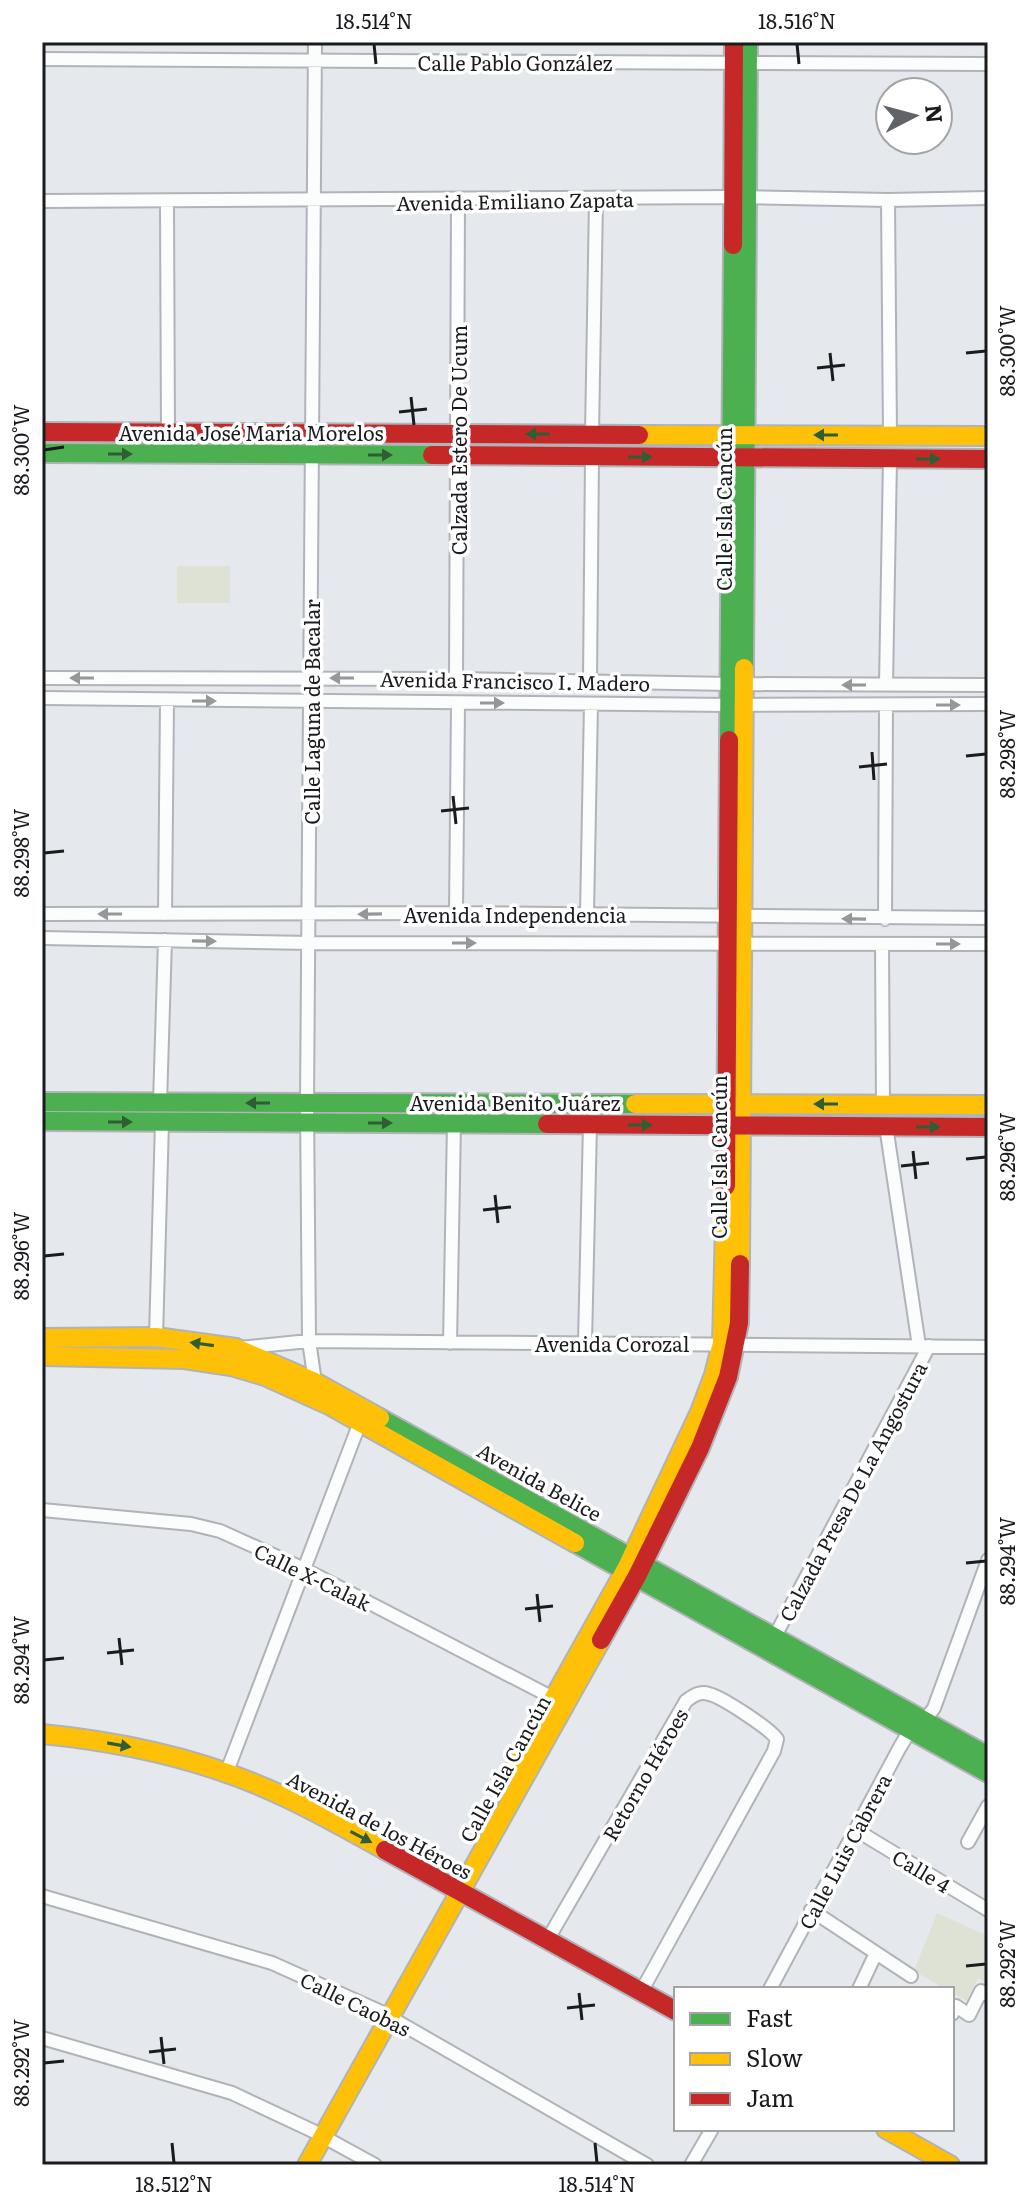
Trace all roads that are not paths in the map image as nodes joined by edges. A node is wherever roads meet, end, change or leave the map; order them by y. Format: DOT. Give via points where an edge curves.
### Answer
graph roads {
  1 [pos="315,42"];
  2 [pos="734,42"];
  3 [pos="748,42"];
  4 [pos="42,59"];
  5 [pos="741,61"];
  6 [pos="315,63"];
  7 [pos="988,64"];
  8 [pos="740,197"];
  9 [pos="988,198"];
  10 [pos="596,200"];
  11 [pos="888,200"];
  12 [pos="42,201"];
  13 [pos="315,201"];
  14 [pos="458,201"];
  15 [pos="167,202"];
  16 [pos="42,432"];
  17 [pos="168,433"];
  18 [pos="311,433"];
  19 [pos="458,434"];
  20 [pos="592,434"];
  21 [pos="738,435"];
  22 [pos="890,435"];
  23 [pos="988,436"];
  24 [pos="42,453"];
  25 [pos="312,455"];
  26 [pos="457,456"];
  27 [pos="592,457"];
  28 [pos="738,458"];
  29 [pos="890,459"];
  30 [pos="988,459"];
  31 [pos="42,678"];
  32 [pos="312,678"];
  33 [pos="456,679"];
  34 [pos="590,681"];
  35 [pos="737,684"];
  36 [pos="886,685"];
  37 [pos="988,685"];
  38 [pos="42,698"];
  39 [pos="311,700"];
  40 [pos="167,701"];
  41 [pos="458,703"];
  42 [pos="591,704"];
  43 [pos="988,704"];
  44 [pos="736,705"];
  45 [pos="886,705"];
  46 [pos="456,913"];
  47 [pos="42,914"];
  48 [pos="165,914"];
  49 [pos="587,914"];
  50 [pos="309,915"];
  51 [pos="735,917"];
  52 [pos="988,918"];
  53 [pos="885,919"];
  54 [pos="42,938"];
  55 [pos="165,940"];
  56 [pos="310,943"];
  57 [pos="882,944"];
  58 [pos="988,944"];
  59 [pos="735,945"];
  60 [pos="42,1102"];
  61 [pos="160,1103"];
  62 [pos="307,1103"];
  63 [pos="734,1104"];
  64 [pos="883,1104"];
  65 [pos="988,1105"];
  66 [pos="42,1121"];
  67 [pos="162,1122"];
  68 [pos="308,1123"];
  69 [pos="454,1124"];
  70 [pos="590,1125"];
  71 [pos="734,1125"];
  72 [pos="886,1126"];
  73 [pos="988,1127"];
  74 [pos="156,1337"];
  75 [pos="42,1338"];
  76 [pos="309,1341"];
  77 [pos="585,1342"];
  78 [pos="450,1343"];
  79 [pos="728,1343"];
  80 [pos="924,1346"];
  81 [pos="988,1347"];
  82 [pos="236,1348"];
  83 [pos="42,1356"];
  84 [pos="315,1382"];
  85 [pos="362,1417"];
  86 [pos="42,1510"];
  87 [pos="988,1560"];
  88 [pos="635,1566"];
  89 [pos="304,1569"];
  90 [pos="775,1636"];
  91 [pos="560,1702"];
  92 [pos="918,1725"];
  93 [pos="42,1734"];
  94 [pos="988,1756"];
  95 [pos="988,1773"];
  96 [pos="226,1774"];
  97 [pos="988,1806"];
  98 [pos="856,1830"];
  99 [pos="968,1842"];
  100 [pos="456,1888"];
  101 [pos="42,1896"];
  102 [pos="811,1910"];
  103 [pos="988,1910"];
  104 [pos="548,1939"];
  105 [pos="876,1953"];
  106 [pos="911,1976"];
  107 [pos="771,1987"];
  108 [pos="860,1987"];
  109 [pos="641,1992"];
  110 [pos="988,1995"];
  111 [pos="674,2010"];
  112 [pos="954,2010"];
  113 [pos="384,2014"];
  114 [pos="42,2038"];
  115 [pos="711,2131"];
  116 [pos="892,2131"];
  117 [pos="318,2134"];
  118 [pos="294,2165"];
  119 [pos="307,2165"];
  120 [pos="375,2165"];
  121 [pos="647,2165"];
  122 [pos="691,2165"];
  123 [pos="950,2165"];
  1 -- 6 [label="street, Calle Laguna de Bacalar"];
  2 -- 5 [label="street, Calle Isla Cancún"];
  3 -- 5 [label="street, Calle Isla Cancún"];
  4 -- 6 [label="street, Calle Pablo González"];
  5 -- 6 [label="street, Calle Pablo González"];
  5 -- 7 [label="street, Calle Pablo González"];
  5 -- 8 [label="street, Calle Isla Cancún"];
  6 -- 13 [label="street, Calle Laguna de Bacalar"];
  8 -- 10 [label="street, Avenida Emiliano Zapata"];
  8 -- 11 [label="street, Avenida Emiliano Zapata"];
  8 -- 21 [label="street, Calle Isla Cancún"];
  9 -- 11 [label="street, Avenida Emiliano Zapata"];
  10 -- 14 [label="street, Avenida Emiliano Zapata"];
  10 -- 20 [label="street"];
  11 -- 22 [label="street"];
  12 -- 15 [label="street, Avenida Emiliano Zapata"];
  13 -- 14 [label="street, Avenida Emiliano Zapata"];
  13 -- 15 [label="street, Avenida Emiliano Zapata"];
  13 -- 18 [label="street, Calle Laguna de Bacalar"];
  14 -- 19 [label="street, Calzada Estero De Ucum"];
  15 -- 17 [label="street"];
  16 -- 17 [label="street, Avenida José María Morelos"];
  17 -- 18 [label="street, Avenida José María Morelos"];
  18 -- 19 [label="street, Avenida José María Morelos"];
  18 -- 25 [label="street, Calle Laguna de Bacalar"];
  20 -- 19 [label="street, Avenida José María Morelos, one-way"];
  19 -- 26 [label="street, Calzada Estero De Ucum"];
  20 -- 21 [label="street, Avenida José María Morelos"];
  22 -- 21 [label="street, Avenida José María Morelos, one-way"];
  21 -- 28 [label="street, Calle Isla Cancún"];
  22 -- 23 [label="street, Avenida José María Morelos"];
  24 -- 25 [label="street, Avenida José María Morelos, one-way"];
  25 -- 26 [label="street, Avenida José María Morelos, one-way"];
  25 -- 32 [label="street, Calle Laguna de Bacalar"];
  26 -- 27 [label="street, Avenida José María Morelos"];
  26 -- 33 [label="street, Calzada Estero De Ucum"];
  27 -- 28 [label="street, Avenida José María Morelos, one-way"];
  27 -- 34 [label="street"];
  28 -- 29 [label="street, Avenida José María Morelos"];
  28 -- 35 [label="street, Calle Isla Cancún"];
  29 -- 30 [label="street, Avenida José María Morelos, one-way"];
  29 -- 36 [label="street"];
  32 -- 31 [label="street, Avenida Francisco I. Madero, one-way"];
  33 -- 32 [label="street, Avenida Francisco I. Madero, one-way"];
  32 -- 39 [label="street, Calle Laguna de Bacalar"];
  33 -- 34 [label="street, Avenida Francisco I. Madero"];
  34 -- 35 [label="street, Avenida Francisco I. Madero"];
  36 -- 35 [label="street, Avenida Francisco I. Madero, one-way"];
  35 -- 44 [label="street, Calle Isla Cancún"];
  36 -- 37 [label="street, Avenida Francisco I. Madero"];
  38 -- 40 [label="street, Avenida Francisco I. Madero"];
  40 -- 39 [label="street, Avenida Francisco I. Madero, one-way"];
  39 -- 41 [label="street, Avenida Francisco I. Madero"];
  39 -- 50 [label="street, Calle Laguna de Bacalar"];
  40 -- 48 [label="street"];
  41 -- 42 [label="street, Avenida Francisco I. Madero, one-way"];
  41 -- 46 [label="street"];
  42 -- 44 [label="street, Avenida Francisco I. Madero"];
  42 -- 49 [label="street"];
  45 -- 43 [label="street, Avenida Francisco I. Madero, one-way"];
  44 -- 45 [label="street, Avenida Francisco I. Madero"];
  44 -- 51 [label="street, Calle Isla Cancún"];
  45 -- 53 [label="street"];
  46 -- 49 [label="street, Avenida Independencia"];
  46 -- 50 [label="street, Avenida Independencia, one-way"];
  48 -- 47 [label="street, Avenida Independencia, one-way"];
  48 -- 50 [label="street, Avenida Independencia"];
  49 -- 51 [label="street, Avenida Independencia"];
  50 -- 56 [label="street, Calle Laguna de Bacalar"];
  53 -- 51 [label="street, Avenida Independencia, one-way"];
  51 -- 59 [label="street, Calle Isla Cancún"];
  52 -- 53 [label="street, Avenida Independencia"];
  54 -- 55 [label="street, Avenida Independencia"];
  55 -- 56 [label="street, Avenida Independencia, one-way"];
  55 -- 61 [label="street"];
  56 -- 59 [label="street, Avenida Independencia, one-way"];
  56 -- 62 [label="street, Calle Laguna de Bacalar"];
  57 -- 58 [label="street, Avenida Independencia, one-way"];
  57 -- 59 [label="street, Avenida Independencia"];
  57 -- 64 [label="street"];
  59 -- 63 [label="street, Calle Isla Cancún"];
  60 -- 61 [label="street, Avenida Benito Juárez"];
  62 -- 61 [label="street, Avenida Benito Juárez, one-way"];
  62 -- 63 [label="street, Avenida Benito Juárez"];
  62 -- 68 [label="street, Calle Laguna de Bacalar"];
  64 -- 63 [label="street, Avenida Benito Juárez, one-way"];
  63 -- 71 [label="street, Calle Isla Cancún"];
  64 -- 65 [label="street, Avenida Benito Juárez"];
  66 -- 67 [label="street, Avenida Benito Juárez, one-way"];
  67 -- 68 [label="street, Avenida Benito Juárez"];
  67 -- 74 [label="street"];
  68 -- 69 [label="street, Avenida Benito Juárez, one-way"];
  68 -- 76 [label="street, Calle Laguna de Bacalar"];
  69 -- 70 [label="street, Avenida Benito Juárez"];
  69 -- 78 [label="street"];
  70 -- 71 [label="street, Avenida Benito Juárez, one-way"];
  70 -- 77 [label="street"];
  71 -- 72 [label="street, Avenida Benito Juárez"];
  71 -- 79 [label="street, Calle Isla Cancún" via="725,1291"];
  72 -- 73 [label="street, Avenida Benito Juárez, one-way"];
  72 -- 80 [label="street, Calzada Presa De La Angostura"];
  74 -- 75 [label="street, Avenida Belice"];
  82 -- 74 [label="street, Avenida Belice, one-way"];
  76 -- 78 [label="street, Avenida Corozal"];
  76 -- 82 [label="street, Avenida Corozal"];
  76 -- 84 [label="street, Calle Laguna de Bacalar"];
  77 -- 78 [label="street, Avenida Corozal"];
  77 -- 79 [label="street, Avenida Corozal"];
  79 -- 80 [label="street, Avenida Corozal"];
  79 -- 88 [label="street, Calle Isla Cancún" via="728,1377 704,1436"];
  80 -- 81 [label="street, Avenida Corozal"];
  80 -- 90 [label="street, Calzada Presa De La Angostura"];
  82 -- 84 [label="street, Avenida Belice"];
  83 -- 85 [label="street, Avenida Belice" via="165,1357 232,1366"];
  84 -- 85 [label="street, Avenida Belice"];
  85 -- 88 [label="street, Avenida Belice"];
  85 -- 89 [label="street"];
  86 -- 89 [label="street, Calle X-Calak" via="191,1524 220,1531"];
  87 -- 92 [label="street, Calle Luis Cabrera" via="934,1708"];
  88 -- 90 [label="street, Avenida Belice"];
  88 -- 91 [label="street, Calle Isla Cancún"];
  88 -- 92 [label="street, Avenida Belice"];
  89 -- 91 [label="street, Calle X-Calak"];
  89 -- 96 [label="street"];
  90 -- 92 [label="street, Avenida Belice"];
  91 -- 100 [label="street, Calle Isla Cancún"];
  92 -- 94 [label="street, Avenida Belice"];
  92 -- 95 [label="street, Avenida Belice"];
  92 -- 98 [label="street, Calle Luis Cabrera"];
  93 -- 96 [label="street, Avenida de los Héroes, one-way" via="151,1750"];
  96 -- 100 [label="street, Avenida de los Héroes, one-way" via="281,1795"];
  97 -- 99 [label="street"];
  98 -- 102 [label="street, Calle Luis Cabrera"];
  98 -- 103 [label="street, Calle 4"];
  100 -- 104 [label="street, Avenida de los Héroes"];
  100 -- 113 [label="street, Calle Isla Cancún"];
  101 -- 113 [label="street, Calle Caobas" via="272,1963"];
  102 -- 105 [label="street"];
  102 -- 107 [label="street, Calle Luis Cabrera"];
  104 -- 109 [label="street, Avenida de los Héroes"];
  104 -- 109 [label="street, Retorno Héroes" via="686,1701 710,1694 777,1739"];
  105 -- 106 [label="street"];
  105 -- 108 [label="street"];
  109 -- 111 [label="street, Avenida de los Héroes"];
  110 -- 112 [label="street" via="981,1991 969,2015 956,2006"];
  113 -- 117 [label="street, Calle Isla Cancún"];
  113 -- 121 [label="street, Calle Caobas"];
  114 -- 117 [label="street" via="232,2093"];
  115 -- 122 [label="street"];
  116 -- 123 [label="street"];
  117 -- 118 [label="street, Calle Isla Cancún"];
  117 -- 119 [label="street, Calle Isla Cancún"];
  117 -- 120 [label="street"];
}
